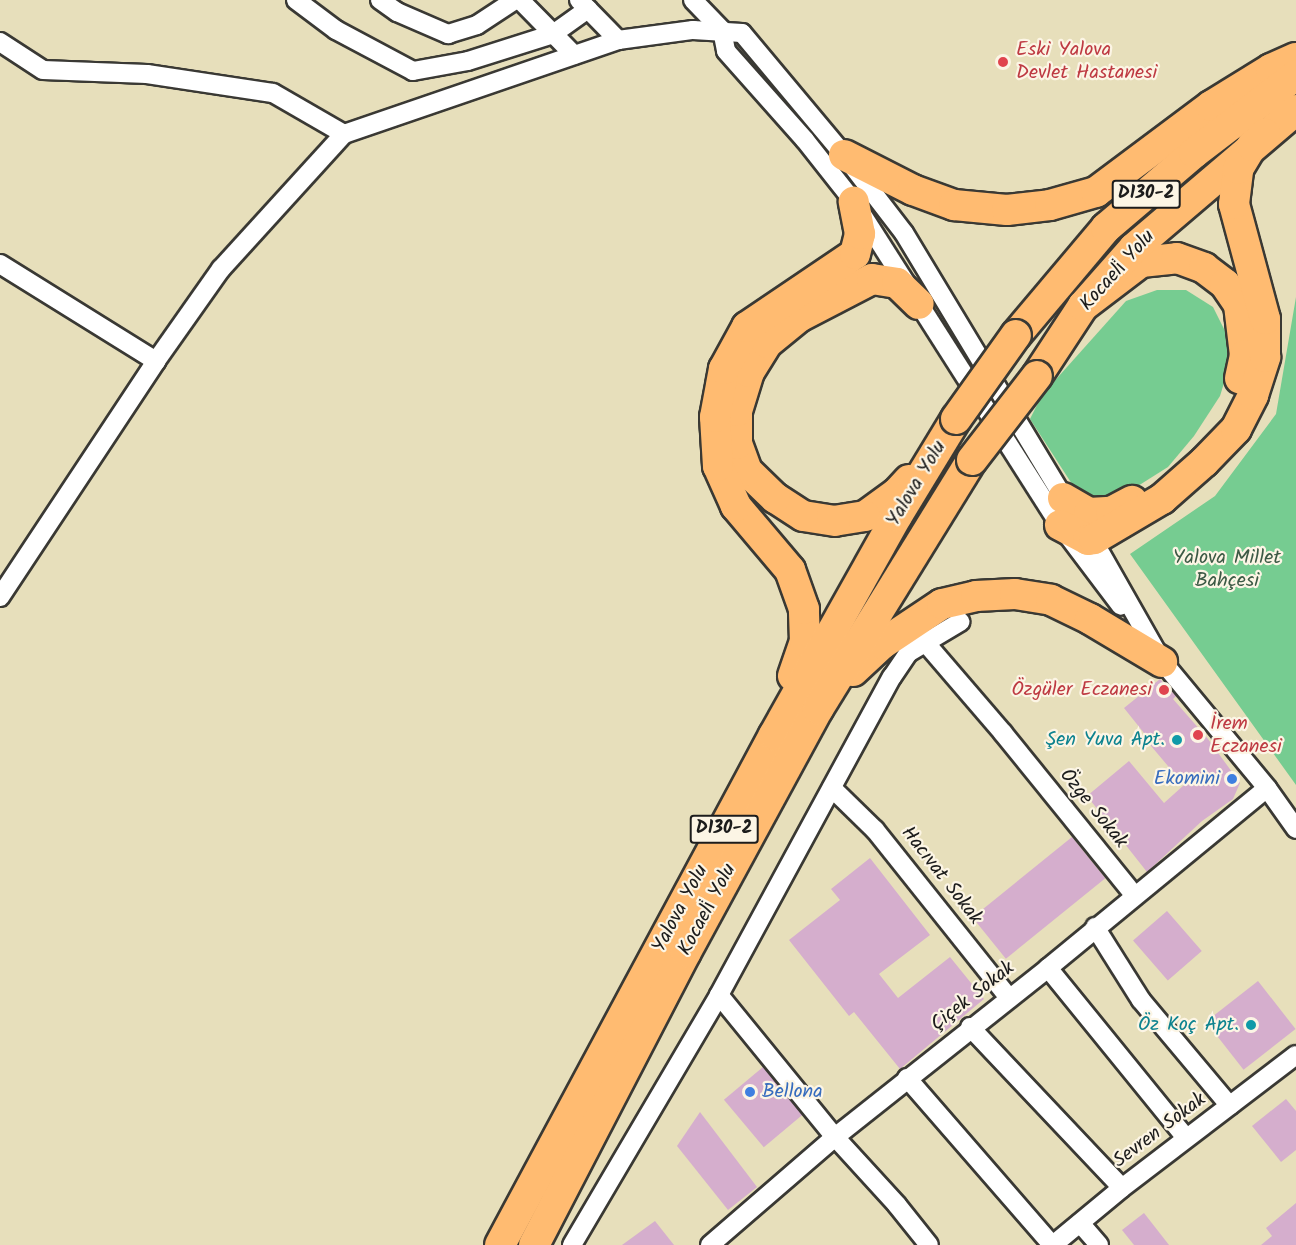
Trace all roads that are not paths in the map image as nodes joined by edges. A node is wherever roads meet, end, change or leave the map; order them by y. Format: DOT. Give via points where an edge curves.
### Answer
graph roads {
  1 [pos="296,0"];
  2 [pos="380,0"];
  3 [pos="514,0"];
  4 [pos="520,0"];
  5 [pos="693,0"];
  6 [pos="583,5"];
  7 [pos="722,30"];
  8 [pos="553,34"];
  9 [pos="618,40"];
  10 [pos="0,42"];
  11 [pos="574,55"];
  12 [pos="1296,58"];
  13 [pos="1296,75"];
  14 [pos="1296,110"];
  15 [pos="344,134"];
  16 [pos="1265,134"];
  17 [pos="844,155"];
  18 [pos="854,202"];
  19 [pos="0,264"];
  20 [pos="919,304"];
  21 [pos="1083,306"];
  22 [pos="156,360"];
  23 [pos="936,452"];
  24 [pos="1061,511"];
  25 [pos="1094,539"];
  26 [pos="0,597"];
  27 [pos="960,622"];
  28 [pos="924,641"];
  29 [pos="1162,662"];
  30 [pos="818,709"];
  31 [pos="774,735"];
  32 [pos="832,788"];
  33 [pos="1267,788"];
  34 [pos="1296,830"];
  35 [pos="1134,895"];
  36 [pos="1095,927"];
  37 [pos="1048,968"];
  38 [pos="719,994"];
  39 [pos="1009,998"];
  40 [pos="970,1028"];
  41 [pos="1296,1055"];
  42 [pos="907,1078"];
  43 [pos="1230,1106"];
  44 [pos="835,1137"];
  45 [pos="1186,1138"];
  46 [pos="1122,1188"];
  47 [pos="1080,1222"];
  48 [pos="500,1245"];
  49 [pos="534,1245"];
  50 [pos="572,1245"];
  51 [pos="710,1245"];
  52 [pos="929,1245"];
  53 [pos="1052,1245"];
  54 [pos="1099,1245"];
  1 -- 8 [label="street" via="336,30 413,71 468,61"];
  2 -- 3 [label="street" via="397,12 448,34 477,25"];
  4 -- 8 [label="street"];
  5 -- 7 [label="street"];
  6 -- 8 [label="street"];
  6 -- 9 [label="street"];
  7 -- 9 [label="street"];
  7 -- 17 [label="street" via="742,33"];
  7 -- 18 [label="street" via="726,51"];
  8 -- 11 [label="street"];
  9 -- 11 [label="street"];
  10 -- 15 [label="street" via="44,70 147,74 273,93"];
  11 -- 15 [label="street"];
  12 -- 17 [label="highway" via="1211,106 1096,192 1050,205 1007,210 954,205 913,190"];
  13 -- 23 [label="highway, Yalova Yolu / D130-2, bridge" via="1194,153 1106,228 1016,335"];
  14 -- 16 [label="highway, Kocaeli̇ Yolu / D130-2"];
  15 -- 22 [label="street" via="221,269"];
  16 -- 21 [label="highway, Kocaeli̇ Yolu / D130-2" via="1134,248"];
  16 -- 25 [label="highway" via="1238,169 1234,204 1264,319 1265,357 1252,395 1236,429 1204,462 1162,499"];
  17 -- 24 [label="street" via="904,233"];
  18 -- 20 [label="street"];
  18 -- 31 [label="highway" via="860,234 855,254 747,327 724,369 715,417 718,466 736,506 790,570 804,609 805,642"];
  19 -- 22 [label="street"];
  20 -- 23 [label="highway" via="897,283 872,279 799,317 767,343 749,372 737,411 737,444 747,471 775,498 803,516 835,521 865,516 897,493"];
  20 -- 24 [label="street"];
  21 -- 24 [label="highway" via="1140,262 1177,258 1204,268 1225,284 1239,305 1245,355 1225,419 1180,469 1111,512"];
  21 -- 30 [label="highway, Kocaeli̇ Yolu / D130-2, bridge" via="1037,376 972,460"];
  22 -- 26 [label="street"];
  23 -- 31 [label="highway, Yalova Yolu / D130-2"];
  24 -- 25 [label="highway" via="1088,540"];
  24 -- 29 [label="street"];
  25 -- 29 [label="street"];
  27 -- 28 [label="street"];
  28 -- 32 [label="street" via="908,653 892,677"];
  28 -- 35 [label="street, Özge Sokak"];
  29 -- 30 [label="highway" via="1051,600 1015,594 975,596 942,604 910,624 862,662"];
  29 -- 33 [label="street"];
  30 -- 49 [label="highway, Kocaeli̇ Yolu / D130-2"];
  31 -- 48 [label="highway, Yalova Yolu / D130-2"];
  32 -- 38 [label="street"];
  32 -- 39 [label="street, Hacıvat Sokak" via="875,830"];
  33 -- 34 [label="street"];
  33 -- 35 [label="street, Çiçek Sokak"];
  35 -- 36 [label="street, Çiçek Sokak"];
  36 -- 37 [label="street, Çiçek Sokak"];
  36 -- 43 [label="street" via="1141,1000"];
  37 -- 39 [label="street, Çiçek Sokak"];
  37 -- 45 [label="street"];
  38 -- 44 [label="street"];
  38 -- 50 [label="street"];
  39 -- 40 [label="street, Çiçek Sokak"];
  40 -- 42 [label="street, Çiçek Sokak"];
  40 -- 46 [label="street"];
  41 -- 43 [label="street, Sevren Sokak"];
  42 -- 44 [label="street, Çiçek Sokak"];
  42 -- 53 [label="street"];
  43 -- 45 [label="street, Sevren Sokak"];
  44 -- 51 [label="street, Çiçek Sokak"];
  44 -- 52 [label="street"];
  45 -- 46 [label="street, Sevren Sokak"];
  46 -- 47 [label="street, Sevren Sokak"];
  47 -- 53 [label="street, Sevren Sokak"];
  47 -- 54 [label="street"];
}
